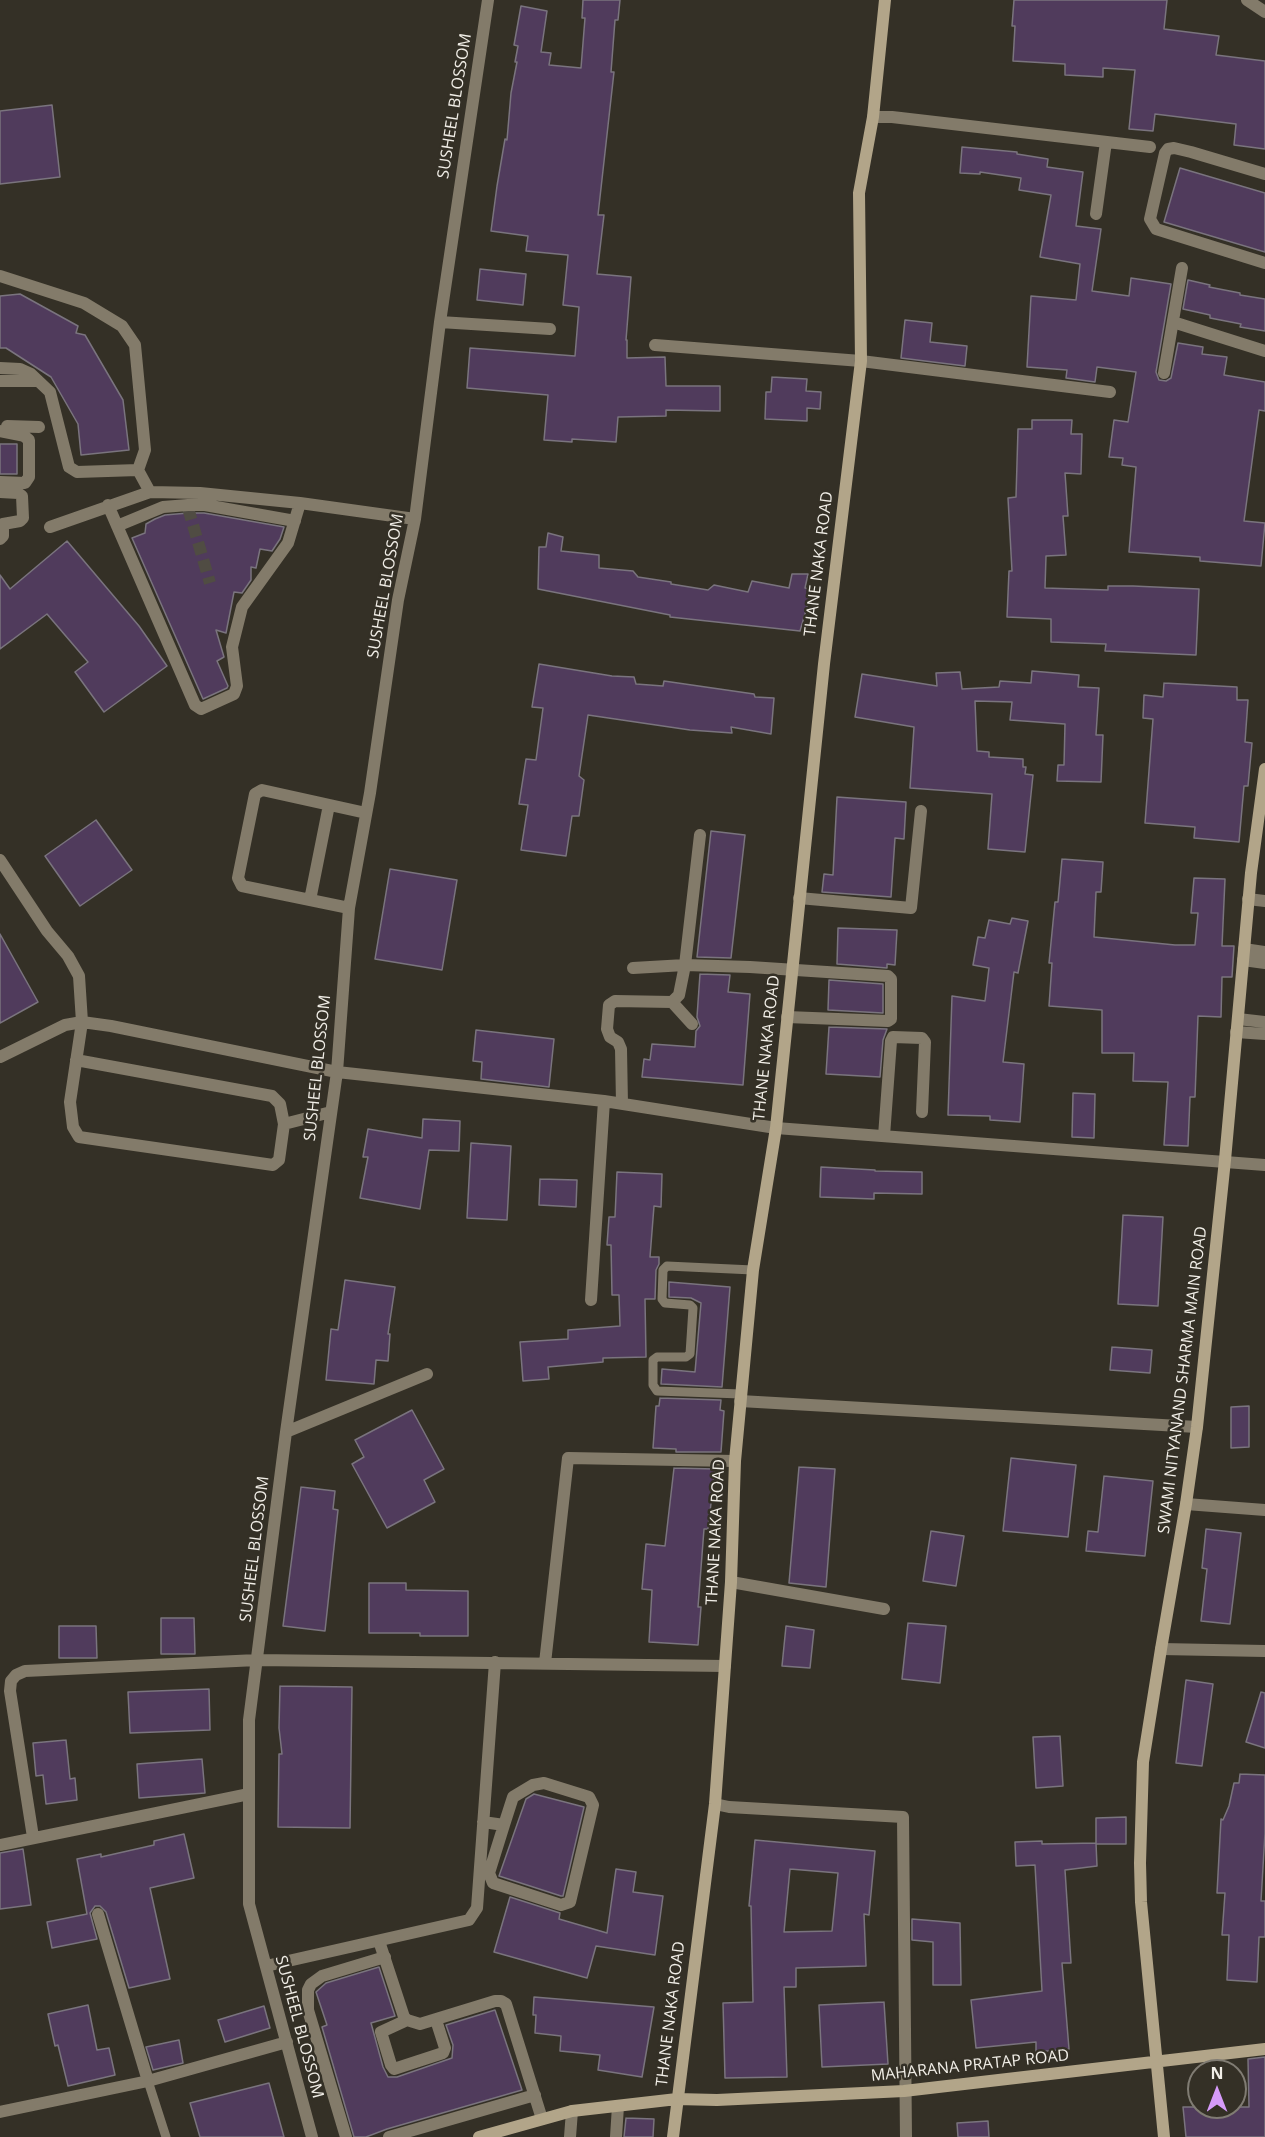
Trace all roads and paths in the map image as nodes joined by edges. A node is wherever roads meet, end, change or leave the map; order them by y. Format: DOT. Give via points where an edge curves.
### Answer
graph roads {
  1 [pos="488,0"];
  2 [pos="885,0"];
  3 [pos="1247,0"];
  4 [pos="1265,12"];
  5 [pos="873,117"];
  6 [pos="1106,141"];
  7 [pos="1150,147"];
  8 [pos="1265,174"];
  9 [pos="1096,214"];
  10 [pos="1265,263"];
  11 [pos="1182,268"];
  12 [pos="0,276"];
  13 [pos="440,322"];
  14 [pos="1173,322"];
  15 [pos="550,329"];
  16 [pos="655,345"];
  17 [pos="1265,351"];
  18 [pos="861,361"];
  19 [pos="0,368"];
  20 [pos="1164,373"];
  21 [pos="0,381"];
  22 [pos="38,381"];
  23 [pos="1110,392"];
  24 [pos="0,426"];
  25 [pos="39,428"];
  26 [pos="0,431"];
  27 [pos="138,470"];
  28 [pos="0,482"];
  29 [pos="0,492"];
  30 [pos="150,492"];
  31 [pos="300,503"];
  32 [pos="108,505"];
  33 [pos="414,519"];
  34 [pos="295,521"];
  35 [pos="117,526"];
  36 [pos="50,527"];
  37 [pos="0,539"];
  38 [pos="1265,769"];
  39 [pos="329,805"];
  40 [pos="921,811"];
  41 [pos="366,813"];
  42 [pos="700,835"];
  43 [pos="0,860"];
  44 [pos="799,897"];
  45 [pos="1248,899"];
  46 [pos="310,900"];
  47 [pos="1265,901"];
  48 [pos="349,908"];
  49 [pos="1265,952"];
  50 [pos="1243,954"];
  51 [pos="1265,963"];
  52 [pos="685,965"];
  53 [pos="633,968"];
  54 [pos="792,971"];
  55 [pos="672,1002"];
  56 [pos="787,1017"];
  57 [pos="82,1022"];
  58 [pos="1265,1022"];
  59 [pos="692,1024"];
  60 [pos="1237,1025"];
  61 [pos="1265,1035"];
  62 [pos="0,1057"];
  63 [pos="76,1059"];
  64 [pos="337,1072"];
  65 [pos="604,1101"];
  66 [pos="622,1104"];
  67 [pos="331,1112"];
  68 [pos="921,1112"];
  69 [pos="284,1124"];
  70 [pos="776,1128"];
  71 [pos="884,1136"];
  72 [pos="1225,1160"];
  73 [pos="1265,1165"];
  74 [pos="753,1270"];
  75 [pos="591,1300"];
  76 [pos="428,1374"];
  77 [pos="741,1398"];
  78 [pos="1197,1427"];
  79 [pos="286,1432"];
  80 [pos="735,1461"];
  81 [pos="1186,1504"];
  82 [pos="1265,1510"];
  83 [pos="731,1582"];
  84 [pos="884,1609"];
  85 [pos="1161,1649"];
  86 [pos="1265,1651"];
  87 [pos="257,1660"];
  88 [pos="495,1662"];
  89 [pos="544,1663"];
  90 [pos="724,1666"];
  91 [pos="249,1794"];
  92 [pos="715,1803"];
  93 [pos="483,1822"];
  94 [pos="504,1825"];
  95 [pos="33,1837"];
  96 [pos="0,1845"];
  97 [pos="98,1914"];
  98 [pos="379,1941"];
  99 [pos="385,1957"];
  100 [pos="266,1966"];
  101 [pos="407,2020"];
  102 [pos="436,2020"];
  103 [pos="287,2042"];
  104 [pos="1265,2049"];
  105 [pos="1158,2063"];
  106 [pos="148,2081"];
  107 [pos="904,2091"];
  108 [pos="535,2095"];
  109 [pos="677,2099"];
  110 [pos="618,2106"];
  111 [pos="572,2111"];
  112 [pos="0,2112"];
  113 [pos="542,2119"];
  114 [pos="166,2137"];
  115 [pos="312,2137"];
  116 [pos="346,2137"];
  117 [pos="389,2137"];
  118 [pos="479,2137"];
  119 [pos="570,2137"];
  120 [pos="616,2137"];
  121 [pos="673,2137"];
  122 [pos="906,2137"];
  123 [pos="1164,2137"];
  1 -- 13 [label="street, SUSHEEL BLOSSOM"];
  2 -- 5 [label="main road, THANE NAKA ROAD"];
  3 -- 4 [label="street"];
  5 -- 6 [label="street"];
  5 -- 18 [label="main road, THANE NAKA ROAD" via="859,194"];
  6 -- 7 [label="street"];
  6 -- 9 [label="street"];
  8 -- 10 [label="street" via="1168,149 1150,219 1156,229"];
  11 -- 14 [label="street"];
  12 -- 27 [label="street" via="84,303 122,326 135,345 145,450"];
  13 -- 15 [label="street"];
  13 -- 33 [label="street, SUSHEEL BLOSSOM"];
  14 -- 17 [label="street"];
  14 -- 20 [label="street"];
  16 -- 18 [label="street"];
  18 -- 23 [label="street"];
  18 -- 44 [label="main road, THANE NAKA ROAD"];
  19 -- 22 [label="street" via="20,369"];
  21 -- 22 [label="street"];
  22 -- 27 [label="street" via="50,392 69,467 77,472"];
  24 -- 25 [label="street"];
  26 -- 28 [label="street" via="29,440 25,483"];
  27 -- 30 [label="street"];
  29 -- 37 [label="street" via="22,496 23,518 3,524"];
  30 -- 31 [label="street"];
  30 -- 32 [label="street"];
  31 -- 33 [label="street"];
  31 -- 34 [label="street"];
  32 -- 35 [label="street"];
  32 -- 36 [label="street"];
  33 -- 41 [label="street, SUSHEEL BLOSSOM"];
  34 -- 35 [label="street" via="205,505 163,507"];
  34 -- 35 [label="street" via="288,543 242,607 232,647 237,686 234,694 201,709 195,705"];
  38 -- 45 [label="main road, SWAMI NITYANAND SHARMA MAIN ROAD"];
  39 -- 41 [label="street"];
  39 -- 46 [label="street"];
  39 -- 46 [label="street" via="262,790 255,794 238,878 242,885"];
  40 -- 44 [label="street" via="911,908"];
  41 -- 48 [label="street, SUSHEEL BLOSSOM"];
  42 -- 52 [label="street"];
  43 -- 57 [label="street" via="79,976"];
  44 -- 54 [label="main road, THANE NAKA ROAD"];
  45 -- 47 [label="street"];
  45 -- 50 [label="main road, SWAMI NITYANAND SHARMA MAIN ROAD"];
  46 -- 48 [label="street"];
  48 -- 64 [label="street, SUSHEEL BLOSSOM"];
  49 -- 50 [label="street"];
  50 -- 51 [label="street"];
  50 -- 60 [label="main road, SWAMI NITYANAND SHARMA MAIN ROAD"];
  52 -- 53 [label="street"];
  52 -- 54 [label="street"];
  52 -- 55 [label="street" via="678,995"];
  54 -- 56 [label="main road, THANE NAKA ROAD"];
  54 -- 56 [label="street" via="888,976 891,1019"];
  55 -- 59 [label="street"];
  55 -- 66 [label="street" via="615,1001 609,1005 607,1029 621,1049"];
  56 -- 70 [label="main road, THANE NAKA ROAD"];
  57 -- 62 [label="street" via="65,1025"];
  57 -- 63 [label="street"];
  57 -- 64 [label="street"];
  58 -- 60 [label="street"];
  60 -- 61 [label="street"];
  60 -- 72 [label="main road, SWAMI NITYANAND SHARMA MAIN ROAD"];
  63 -- 69 [label="street" via="272,1096 280,1104"];
  63 -- 69 [label="street" via="70,1102 73,1127 79,1137 273,1165 279,1160"];
  64 -- 65 [label="street"];
  64 -- 67 [label="street, SUSHEEL BLOSSOM"];
  65 -- 66 [label="street"];
  65 -- 75 [label="street"];
  66 -- 70 [label="street"];
  67 -- 69 [label="street"];
  67 -- 79 [label="street, SUSHEEL BLOSSOM"];
  68 -- 71 [label="street" via="925,1042 922,1038 893,1037"];
  70 -- 71 [label="street"];
  70 -- 74 [label="main road, THANE NAKA ROAD"];
  71 -- 72 [label="street"];
  72 -- 73 [label="street"];
  72 -- 78 [label="main road, SWAMI NITYANAND SHARMA MAIN ROAD"];
  74 -- 77 [label="main road, THANE NAKA ROAD"];
  74 -- 77 [label="lane" via="667,1266 663,1270 662,1299 665,1303 693,1308 690,1354 653,1360 652,1385 657,1391"];
  76 -- 79 [label="street"];
  77 -- 78 [label="street"];
  77 -- 80 [label="main road, THANE NAKA ROAD"];
  78 -- 81 [label="main road, SWAMI NITYANAND SHARMA MAIN ROAD"];
  79 -- 87 [label="street, SUSHEEL BLOSSOM"];
  80 -- 83 [label="main road, THANE NAKA ROAD"];
  80 -- 89 [label="street" via="568,1458"];
  81 -- 82 [label="street"];
  81 -- 85 [label="main road, SWAMI NITYANAND SHARMA MAIN ROAD"];
  83 -- 84 [label="street"];
  83 -- 90 [label="main road, THANE NAKA ROAD"];
  85 -- 86 [label="street"];
  85 -- 105 [label="main road, SWAMI NITYANAND SHARMA MAIN ROAD" via="1143,1762 1140,1863"];
  87 -- 88 [label="street"];
  87 -- 91 [label="street, SUSHEEL BLOSSOM" via="249,1720"];
  87 -- 95 [label="street" via="25,1671 16,1675 10,1690"];
  88 -- 89 [label="street"];
  88 -- 93 [label="street"];
  89 -- 90 [label="street"];
  90 -- 92 [label="main road, THANE NAKA ROAD"];
  91 -- 95 [label="street"];
  91 -- 100 [label="street, SUSHEEL BLOSSOM" via="249,1904"];
  92 -- 107 [label="street" via="903,1817"];
  92 -- 109 [label="main road, THANE NAKA ROAD"];
  93 -- 94 [label="street"];
  93 -- 98 [label="street" via="477,1908 470,1920"];
  94 -- 94 [label="street" via="513,1797 533,1785 544,1783 589,1797 593,1805 570,1902 561,1905 493,1883 489,1873"];
  95 -- 96 [label="street"];
  97 -- 106 [label="street"];
  98 -- 99 [label="street"];
  98 -- 100 [label="street"];
  99 -- 101 [label="street"];
  99 -- 116 [label="street" via="322,1976 308,1989 308,2010"];
  100 -- 103 [label="street, SUSHEEL BLOSSOM"];
  101 -- 102 [label="street" via="420,2024"];
  101 -- 102 [label="street" via="381,2032 394,2069 443,2054 445,2048"];
  102 -- 108 [label="street" via="495,2001 506,2004"];
  103 -- 106 [label="street"];
  103 -- 115 [label="street, SUSHEEL BLOSSOM"];
  104 -- 105 [label="main road, MAHARANA PRATAP ROAD"];
  105 -- 107 [label="main road, MAHARANA PRATAP ROAD"];
  105 -- 123 [label="main road, SWAMI NITYANAND SHARMA MAIN ROAD"];
  106 -- 112 [label="street"];
  106 -- 114 [label="lane"];
  107 -- 109 [label="main road, MAHARANA PRATAP ROAD"];
  107 -- 122 [label="street"];
  108 -- 113 [label="street"];
  108 -- 117 [label="street"];
  109 -- 110 [label="main road, MAHARANA PRATAP ROAD"];
  109 -- 121 [label="main road, THANE NAKA ROAD"];
  110 -- 111 [label="main road, MAHARANA PRATAP ROAD"];
  110 -- 120 [label="street"];
  111 -- 113 [label="main road, MAHARANA PRATAP ROAD"];
  111 -- 119 [label="street"];
  113 -- 118 [label="main road, MAHARANA PRATAP ROAD"];
}
